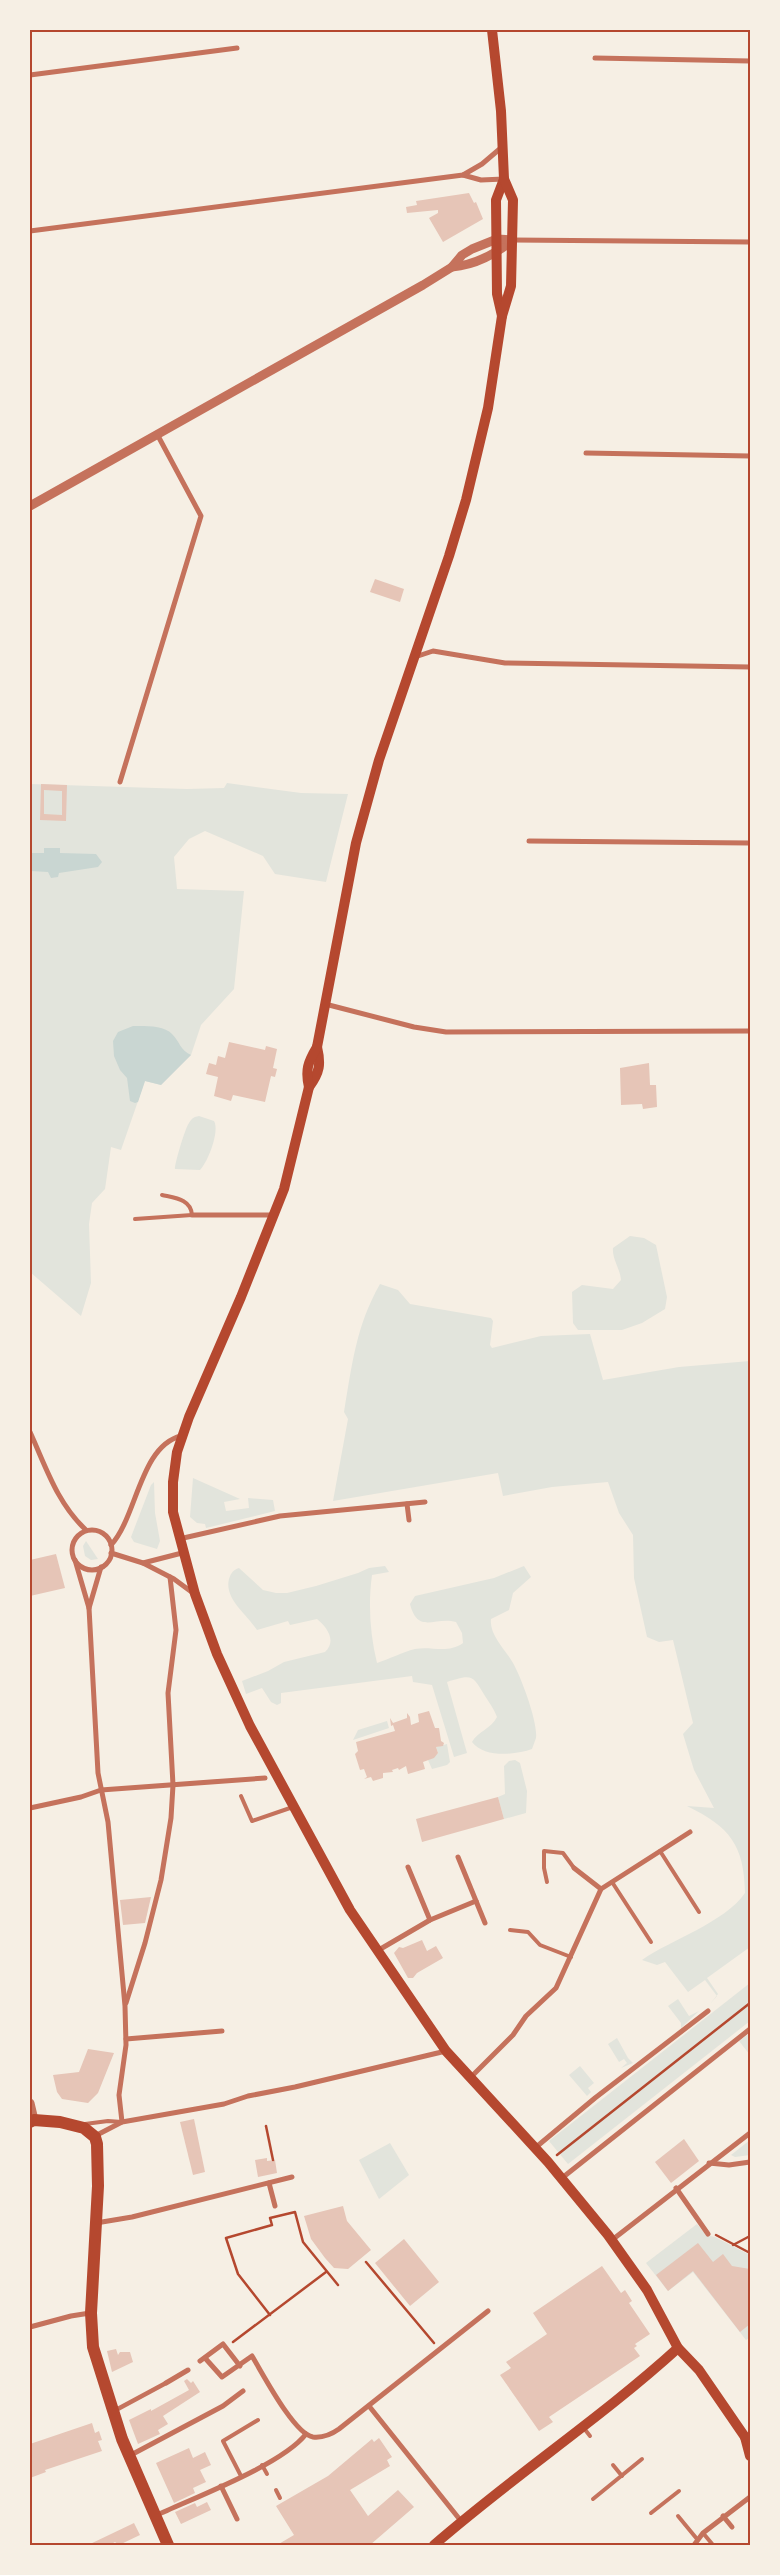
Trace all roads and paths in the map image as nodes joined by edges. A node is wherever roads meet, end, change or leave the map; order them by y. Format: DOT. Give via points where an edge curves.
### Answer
graph roads {
  1 [pos="492,30"];
  2 [pos="237,48"];
  3 [pos="596,58"];
  4 [pos="750,61"];
  5 [pos="30,75"];
  6 [pos="503,146"];
  7 [pos="463,175"];
  8 [pos="504,179"];
  9 [pos="30,231"];
  10 [pos="497,239"];
  11 [pos="513,240"];
  12 [pos="750,242"];
  13 [pos="497,252"];
  14 [pos="452,267"];
  15 [pos="502,316"];
  16 [pos="157,434"];
  17 [pos="586,454"];
  18 [pos="750,456"];
  19 [pos="30,506"];
  20 [pos="414,657"];
  21 [pos="750,666"];
  22 [pos="120,782"];
  23 [pos="529,841"];
  24 [pos="750,843"];
  25 [pos="326,1004"];
  26 [pos="750,1031"];
  27 [pos="162,1195"];
  28 [pos="192,1215"];
  29 [pos="274,1215"];
  30 [pos="135,1219"];
  31 [pos="30,1432"];
  32 [pos="182,1436"];
  33 [pos="426,1502"];
  34 [pos="407,1504"];
  35 [pos="409,1520"];
  36 [pos="86,1530"];
  37 [pos="178,1539"];
  38 [pos="111,1545"];
  39 [pos="111,1553"];
  40 [pos="182,1553"];
  41 [pos="75,1560"];
  42 [pos="143,1563"];
  43 [pos="100,1567"];
  44 [pos="170,1577"];
  45 [pos="195,1594"];
  46 [pos="89,1608"];
  47 [pos="264,1778"];
  48 [pos="173,1785"];
  49 [pos="101,1790"];
  50 [pos="241,1796"];
  51 [pos="293,1807"];
  52 [pos="30,1808"];
  53 [pos="690,1832"];
  54 [pos="660,1851"];
  55 [pos="458,1857"];
  56 [pos="408,1867"];
  57 [pos="574,1868"];
  58 [pos="547,1882"];
  59 [pos="612,1882"];
  60 [pos="601,1889"];
  61 [pos="476,1901"];
  62 [pos="700,1912"];
  63 [pos="430,1920"];
  64 [pos="485,1923"];
  65 [pos="510,1930"];
  66 [pos="650,1942"];
  67 [pos="377,1951"];
  68 [pos="571,1957"];
  69 [pos="750,2003"];
  70 [pos="125,2006"];
  71 [pos="708,2011"];
  72 [pos="750,2028"];
  73 [pos="222,2031"];
  74 [pos="126,2039"];
  75 [pos="446,2051"];
  76 [pos="470,2078"];
  77 [pos="30,2103"];
  78 [pos="32,2121"];
  79 [pos="122,2122"];
  80 [pos="77,2125"];
  81 [pos="266,2126"];
  82 [pos="750,2133"];
  83 [pos="94,2136"];
  84 [pos="535,2148"];
  85 [pos="557,2155"];
  86 [pos="273,2160"];
  87 [pos="750,2162"];
  88 [pos="709,2163"];
  89 [pos="292,2177"];
  90 [pos="562,2178"];
  91 [pos="269,2183"];
  92 [pos="676,2188"];
  93 [pos="275,2206"];
  94 [pos="96,2223"];
  95 [pos="709,2233"];
  96 [pos="750,2236"];
  97 [pos="611,2240"];
  98 [pos="733,2245"];
  99 [pos="750,2254"];
  100 [pos="366,2262"];
  101 [pos="326,2272"];
  102 [pos="338,2285"];
  103 [pos="488,2311"];
  104 [pos="91,2313"];
  105 [pos="270,2315"];
  106 [pos="30,2327"];
  107 [pos="226,2348"];
  108 [pos="678,2348"];
  109 [pos="440,2350"];
  110 [pos="240,2366"];
  111 [pos="188,2370"];
  112 [pos="166,2383"];
  113 [pos="243,2391"];
  114 [pos="368,2406"];
  115 [pos="113,2412"];
  116 [pos="258,2420"];
  117 [pos="583,2427"];
  118 [pos="306,2434"];
  119 [pos="590,2436"];
  120 [pos="747,2439"];
  121 [pos="129,2456"];
  122 [pos="750,2456"];
  123 [pos="642,2459"];
  124 [pos="262,2465"];
  125 [pos="613,2465"];
  126 [pos="267,2474"];
  127 [pos="241,2476"];
  128 [pos="622,2476"];
  129 [pos="221,2486"];
  130 [pos="276,2490"];
  131 [pos="679,2491"];
  132 [pos="750,2497"];
  133 [pos="280,2498"];
  134 [pos="593,2499"];
  135 [pos="666,2501"];
  136 [pos="670,2506"];
  137 [pos="651,2513"];
  138 [pos="155,2516"];
  139 [pos="678,2516"];
  140 [pos="723,2516"];
  141 [pos="237,2519"];
  142 [pos="461,2521"];
  143 [pos="732,2527"];
  144 [pos="703,2532"];
  145 [pos="697,2539"];
  146 [pos="168,2545"];
  147 [pos="434,2545"];
  148 [pos="694,2545"];
  149 [pos="713,2545"];
  1 -- 6 [label="main road"];
  2 -- 5 [label="street"];
  3 -- 4 [label="street"];
  6 -- 7 [label="street"];
  6 -- 8 [label="main road"];
  7 -- 8 [label="street" via="481,180"];
  7 -- 9 [label="street"];
  8 -- 10 [label="main road" via="496,200"];
  8 -- 11 [label="main road" via="512,200"];
  10 -- 11 [label="street"];
  10 -- 13 [label="main road"];
  10 -- 14 [label="street" via="462,255"];
  11 -- 12 [label="street"];
  11 -- 13 [label="street"];
  11 -- 15 [label="main road" via="511,286"];
  13 -- 14 [label="street" via="467,266"];
  13 -- 15 [label="main road" via="497,294"];
  14 -- 16 [label="street"];
  15 -- 20 [label="main road" via="488,408 475,463 449,556"];
  16 -- 19 [label="street"];
  16 -- 22 [label="street" via="201,516"];
  17 -- 18 [label="street"];
  20 -- 21 [label="street" via="433,651 505,662"];
  20 -- 25 [label="main road" via="379,760 356,843"];
  23 -- 24 [label="street"];
  25 -- 26 [label="street" via="446,1032"];
  25 -- 29 [label="main road" via="317,1047 308,1061 309,1087 289,1172"];
  27 -- 28 [label="lane" via="188,1203"];
  28 -- 29 [label="street"];
  28 -- 30 [label="lane"];
  29 -- 32 [label="main road"];
  31 -- 36 [label="street" via="60,1498 73,1518"];
  32 -- 37 [label="main road" via="174,1469 172,1506"];
  32 -- 38 [label="street" via="172,1439 157,1453 140,1484 122,1532"];
  33 -- 34 [label="street"];
  34 -- 35 [label="street"];
  34 -- 37 [label="street" via="280,1516"];
  36 -- 38 [label="street" via="100,1532"];
  36 -- 41 [label="street" via="73,1543"];
  37 -- 40 [label="main road"];
  38 -- 39 [label="street"];
  39 -- 42 [label="street"];
  39 -- 43 [label="street" via="108,1561"];
  40 -- 42 [label="street"];
  40 -- 45 [label="main road"];
  41 -- 43 [label="street" via="84,1568"];
  41 -- 46 [label="street"];
  42 -- 44 [label="street"];
  43 -- 46 [label="street"];
  44 -- 45 [label="street"];
  44 -- 48 [label="street" via="176,1630 168,1693"];
  45 -- 51 [label="main road" via="228,1681"];
  46 -- 49 [label="street"];
  47 -- 48 [label="street"];
  48 -- 49 [label="street"];
  48 -- 70 [label="street" via="161,1880"];
  49 -- 52 [label="street"];
  49 -- 70 [label="street" via="108,1822"];
  50 -- 51 [label="lane" via="252,1821"];
  51 -- 67 [label="main road" via="339,1894"];
  53 -- 54 [label="street"];
  54 -- 59 [label="street"];
  54 -- 62 [label="lane"];
  55 -- 61 [label="street"];
  56 -- 63 [label="street"];
  57 -- 58 [label="lane" via="562,1853 544,1851"];
  57 -- 60 [label="street"];
  59 -- 60 [label="street"];
  59 -- 66 [label="lane"];
  60 -- 68 [label="street"];
  61 -- 63 [label="street"];
  61 -- 64 [label="street"];
  63 -- 67 [label="street"];
  65 -- 68 [label="lane" via="528,1932 540,1945"];
  67 -- 75 [label="main road"];
  68 -- 76 [label="street" via="553,1993 526,2016 513,2035"];
  69 -- 85 [label="path"];
  70 -- 74 [label="street"];
  71 -- 84 [label="street"];
  72 -- 90 [label="street"];
  73 -- 74 [label="street"];
  74 -- 79 [label="street" via="119,2095"];
  75 -- 76 [label="main road"];
  75 -- 79 [label="street" via="224,2104"];
  76 -- 84 [label="main road"];
  77 -- 78 [label="street"];
  78 -- 80 [label="main road"];
  79 -- 80 [label="lane"];
  79 -- 83 [label="street"];
  80 -- 83 [label="main road"];
  81 -- 86 [label="path"];
  82 -- 88 [label="street"];
  83 -- 94 [label="main road" via="98,2152"];
  84 -- 90 [label="main road"];
  87 -- 88 [label="street"];
  88 -- 92 [label="street"];
  89 -- 91 [label="street"];
  90 -- 97 [label="main road"];
  91 -- 93 [label="street"];
  91 -- 94 [label="street"];
  92 -- 95 [label="street"];
  92 -- 97 [label="street"];
  94 -- 104 [label="main road"];
  95 -- 98 [label="path"];
  96 -- 98 [label="path"];
  97 -- 108 [label="main road" via="651,2296"];
  98 -- 99 [label="path"];
  100 -- 109 [label="path"];
  101 -- 102 [label="path"];
  101 -- 105 [label="path"];
  101 -- 105 [label="path" via="303,2242 295,2212 270,2218 272,2225 226,2238 238,2274"];
  103 -- 109 [label="street"];
  104 -- 106 [label="street"];
  104 -- 115 [label="main road" via="95,2356"];
  105 -- 107 [label="path"];
  107 -- 110 [label="street"];
  107 -- 110 [label="street" via="223,2344 203,2359 220,2376"];
  108 -- 117 [label="main road"];
  108 -- 120 [label="main road" via="699,2370"];
  109 -- 114 [label="street"];
  110 -- 118 [label="street" via="252,2356 293,2421"];
  111 -- 112 [label="street"];
  112 -- 115 [label="street"];
  113 -- 121 [label="street" via="210,2413"];
  114 -- 118 [label="street" via="332,2433 317,2437"];
  114 -- 142 [label="street"];
  115 -- 121 [label="main road"];
  116 -- 127 [label="lane" via="223,2441"];
  117 -- 119 [label="lane"];
  117 -- 142 [label="main road"];
  118 -- 124 [label="street" via="294,2446"];
  120 -- 122 [label="main road"];
  121 -- 138 [label="main road"];
  123 -- 128 [label="lane"];
  124 -- 126 [label="lane"];
  124 -- 127 [label="street"];
  125 -- 128 [label="lane"];
  127 -- 129 [label="street"];
  128 -- 134 [label="lane"];
  129 -- 138 [label="street"];
  129 -- 141 [label="street"];
  130 -- 133 [label="lane"];
  131 -- 135 [label="lane"];
  132 -- 140 [label="street"];
  135 -- 136 [label="lane"];
  135 -- 137 [label="lane"];
  138 -- 146 [label="main road"];
  139 -- 145 [label="lane"];
  140 -- 143 [label="street"];
  140 -- 144 [label="street"];
  142 -- 147 [label="main road"];
  144 -- 145 [label="street"];
  144 -- 149 [label="lane"];
  145 -- 148 [label="street"];
}
